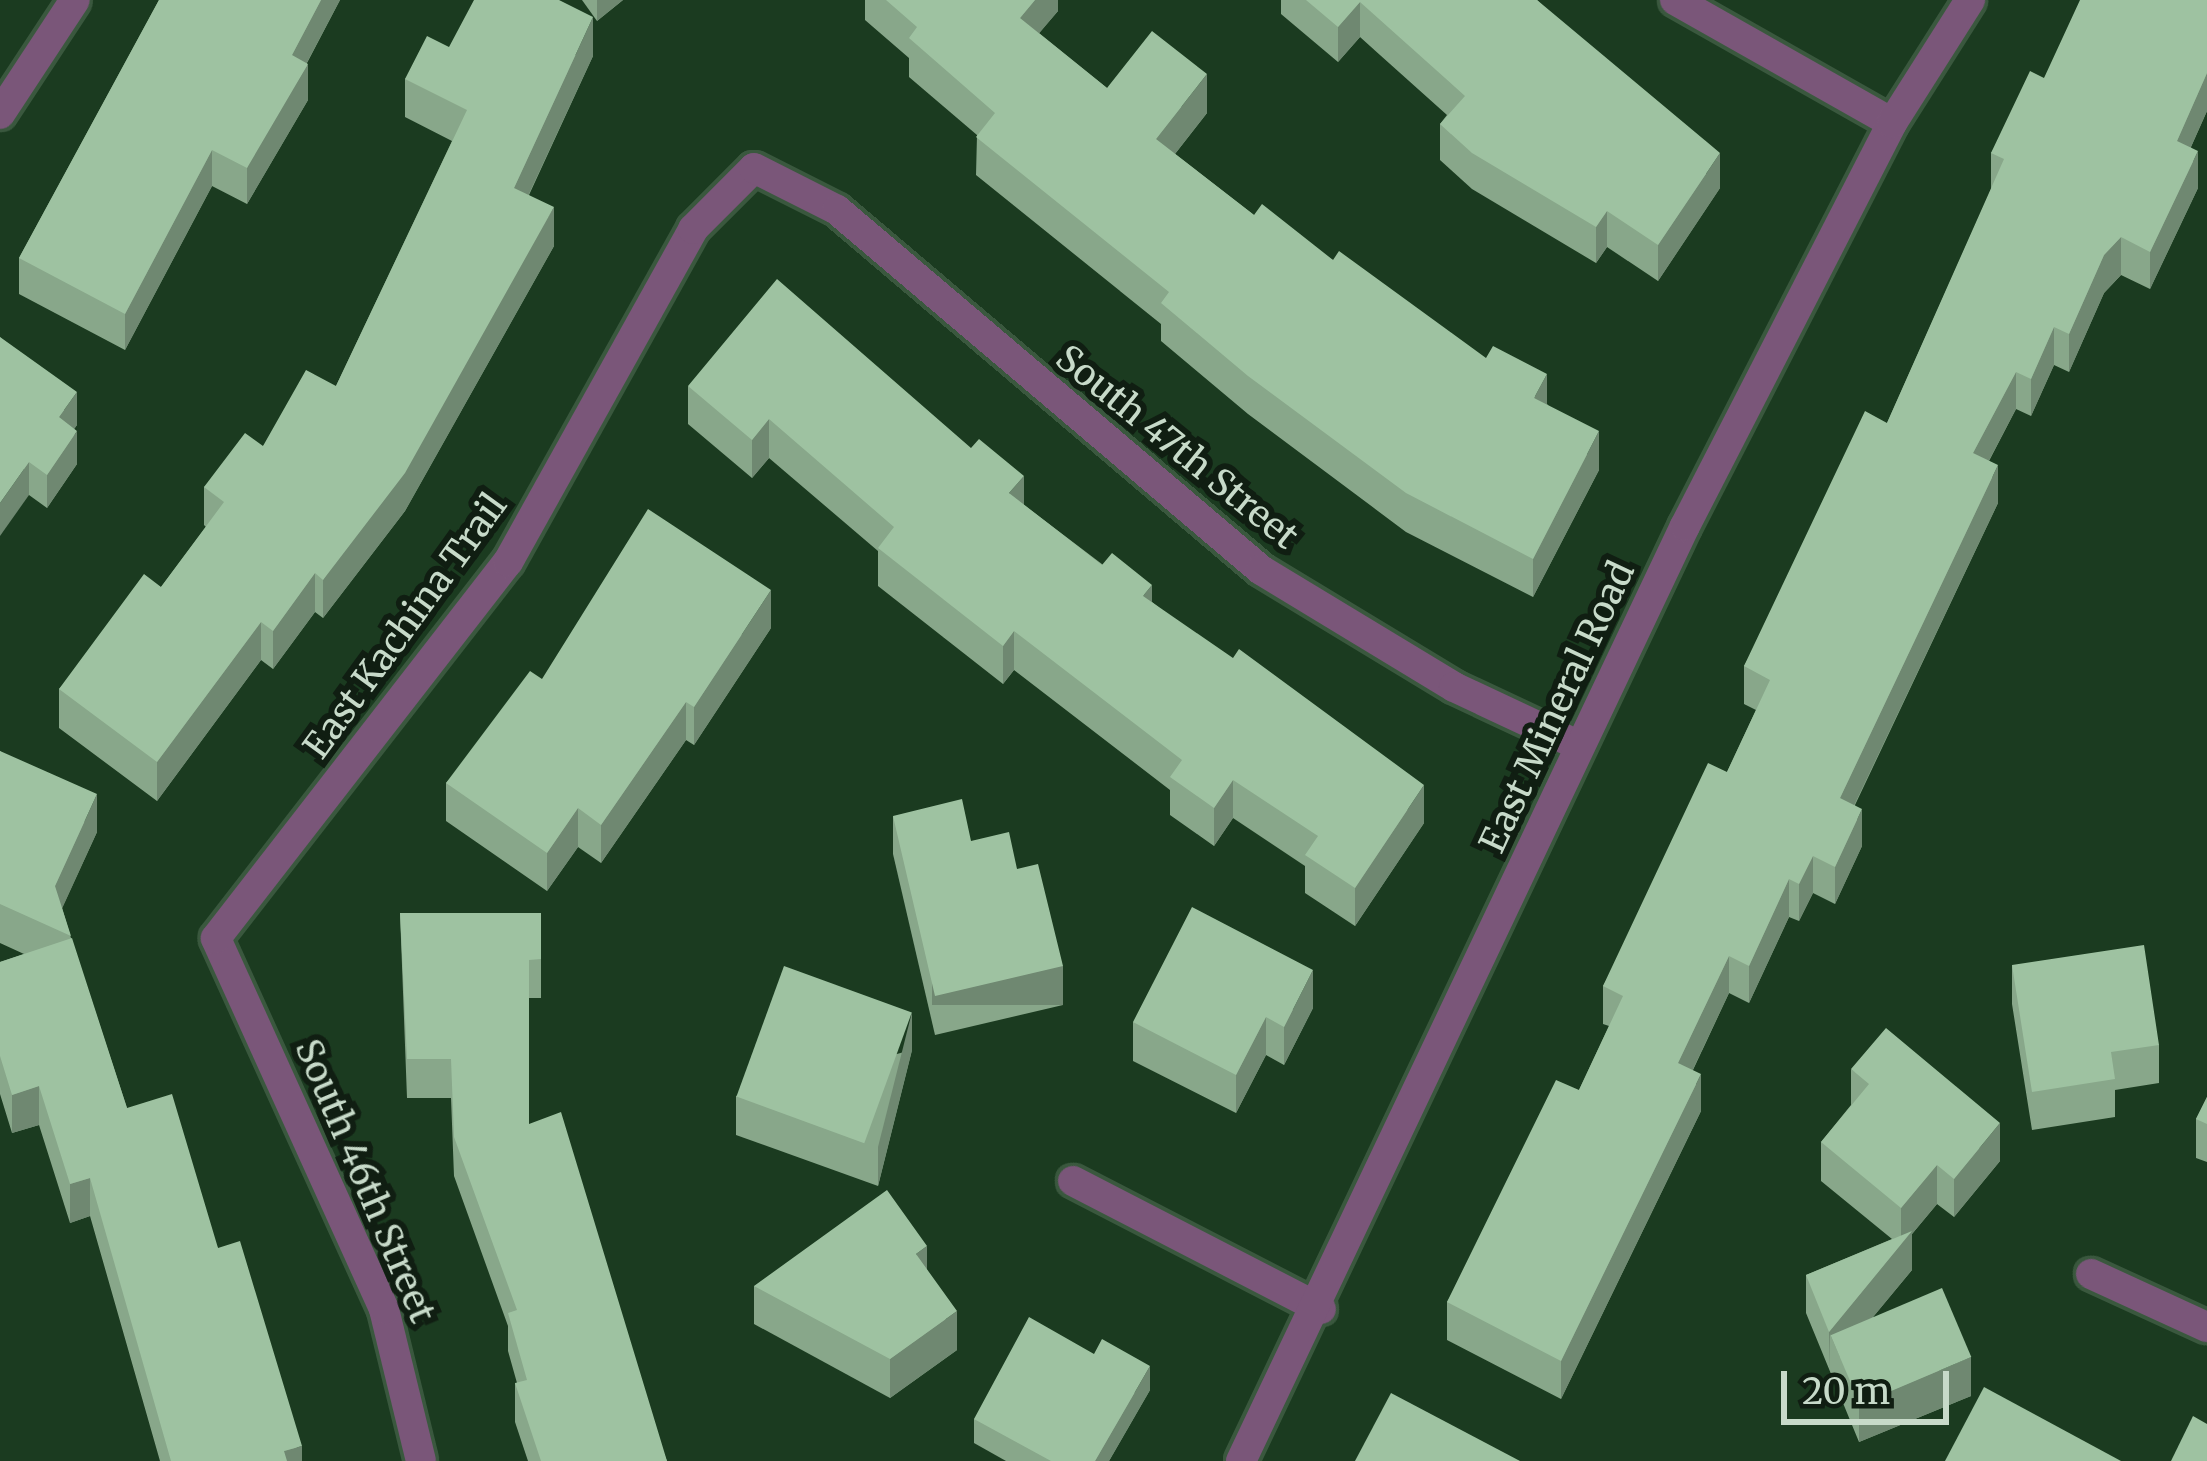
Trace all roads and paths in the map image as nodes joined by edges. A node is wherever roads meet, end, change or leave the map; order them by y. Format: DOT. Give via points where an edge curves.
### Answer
graph roads {
  1 [pos="75,0"];
  2 [pos="1675,0"];
  3 [pos="1970,0"];
  4 [pos="0,114"];
  5 [pos="1892,124"];
  6 [pos="754,168"];
  7 [pos="1580,746"];
  8 [pos="216,938"];
  9 [pos="1073,1181"];
  10 [pos="2091,1274"];
  11 [pos="1321,1309"];
  12 [pos="2207,1327"];
  13 [pos="421,1461"];
  14 [pos="1241,1461"];
  1 -- 4 [label="street"];
  2 -- 5 [label="street"];
  3 -- 5 [label="street, East Mineral Road"];
  5 -- 7 [label="street, East Mineral Road"];
  6 -- 7 [label="street, South 47th Street" via="836,210 1261,570 1454,688"];
  6 -- 8 [label="street, East Kachina Trail" via="692,229 508,562"];
  7 -- 11 [label="street, East Mineral Road"];
  8 -- 13 [label="street, South 46th Street" via="384,1309"];
  9 -- 11 [label="street"];
  10 -- 12 [label="street"];
  11 -- 14 [label="street, East Mineral Road"];
}
